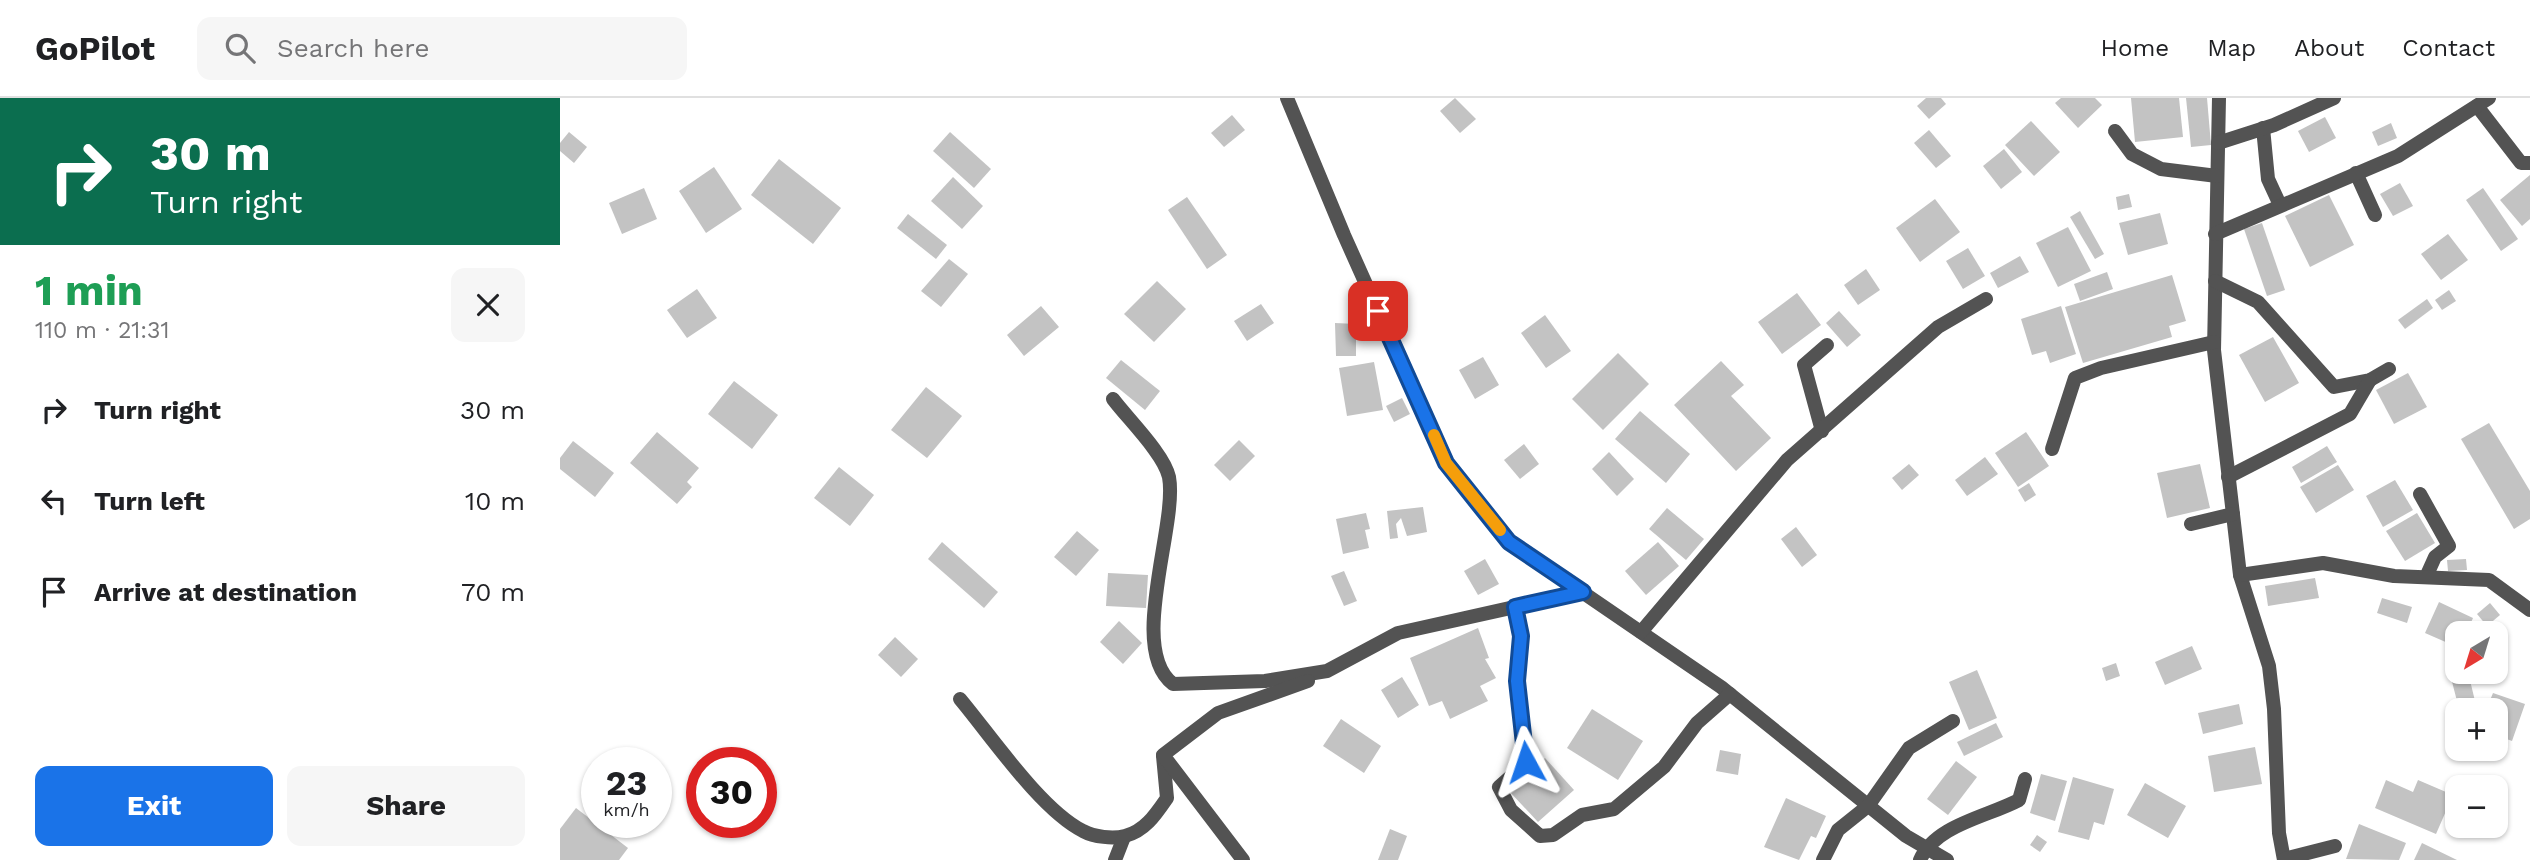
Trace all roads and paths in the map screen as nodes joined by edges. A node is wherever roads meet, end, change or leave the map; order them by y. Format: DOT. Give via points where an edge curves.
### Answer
graph roads {
  1 [pos="1287,98"];
  2 [pos="2219,98"];
  3 [pos="2334,98"];
  4 [pos="2483,102"];
  5 [pos="2263,128"];
  6 [pos="2115,131"];
  7 [pos="2218,143"];
  8 [pos="2530,163"];
  9 [pos="2356,173"];
  10 [pos="2217,176"];
  11 [pos="2280,205"];
  12 [pos="2375,215"];
  13 [pos="2215,234"];
  14 [pos="2215,281"];
  15 [pos="1986,299"];
  16 [pos="2214,342"];
  17 [pos="1827,345"];
  18 [pos="2389,369"];
  19 [pos="2370,380"];
  20 [pos="1113,399"];
  21 [pos="1822,432"];
  22 [pos="2052,449"];
  23 [pos="2228,477"];
  24 [pos="2420,494"];
  25 [pos="2233,514"];
  26 [pos="2192,524"];
  27 [pos="2240,575"];
  28 [pos="2426,577"];
  29 [pos="1583,592"];
  30 [pos="1515,607"];
  31 [pos="2530,610"];
  32 [pos="1641,632"];
  33 [pos="1398,633"];
  34 [pos="1730,694"];
  35 [pos="960,699"];
  36 [pos="1953,721"];
  37 [pos="1163,755"];
  38 [pos="2025,779"];
  39 [pos="1868,806"];
  40 [pos="1124,836"];
  41 [pos="2334,846"];
  42 [pos="1923,854"];
  43 [pos="1115,860"];
  44 [pos="1243,860"];
  45 [pos="1823,860"];
  46 [pos="1947,860"];
  47 [pos="2284,860"];
  1 -- 29 [label="street" via="1446,463 1509,542"];
  2 -- 7 [label="street"];
  3 -- 5 [label="street"];
  4 -- 8 [label="street" via="2521,163"];
  4 -- 9 [label="street" via="2398,156"];
  5 -- 7 [label="street"];
  5 -- 11 [label="street" via="2268,178"];
  6 -- 10 [label="street" via="2132,154 2161,169"];
  7 -- 10 [label="street"];
  9 -- 11 [label="street"];
  9 -- 12 [label="street"];
  10 -- 13 [label="street"];
  11 -- 13 [label="street"];
  13 -- 14 [label="street"];
  14 -- 16 [label="street"];
  14 -- 19 [label="street" via="2258,302 2334,387"];
  15 -- 21 [label="street" via="1938,327"];
  16 -- 22 [label="street" via="2076,378"];
  16 -- 23 [label="street"];
  17 -- 21 [label="street" via="1804,365"];
  18 -- 19 [label="street"];
  19 -- 23 [label="street" via="2350,414"];
  20 -- 33 [label="street" via="1162,461 1169,477 1156,579 1156,655 1164,678 1183,687 1327,671"];
  21 -- 32 [label="street" via="1787,460"];
  23 -- 25 [label="street"];
  24 -- 28 [label="street" via="2449,546 2435,557"];
  25 -- 26 [label="street"];
  25 -- 27 [label="street"];
  27 -- 28 [label="street" via="2323,563"];
  27 -- 47 [label="street" via="2269,666"];
  28 -- 31 [label="street" via="2489,580"];
  29 -- 30 [label="street"];
  29 -- 32 [label="street"];
  30 -- 33 [label="street"];
  30 -- 34 [label="street" via="1521,636 1517,681 1526,762 1499,787 1511,810 1539,836 1553,835 1582,815 1614,809 1664,767 1697,723"];
  32 -- 34 [label="street"];
  33 -- 37 [label="street" via="1333,671 1217,713"];
  34 -- 39 [label="street"];
  35 -- 40 [label="street" via="1063,818 1084,832"];
  36 -- 39 [label="street" via="1909,748"];
  37 -- 40 [label="street" via="1167,798 1143,828"];
  37 -- 44 [label="street"];
  38 -- 42 [label="street" via="2019,800 1959,825"];
  39 -- 42 [label="street"];
  39 -- 45 [label="street" via="1838,830"];
  40 -- 43 [label="street"];
  41 -- 47 [label="street"];
  42 -- 46 [label="street"];
}
